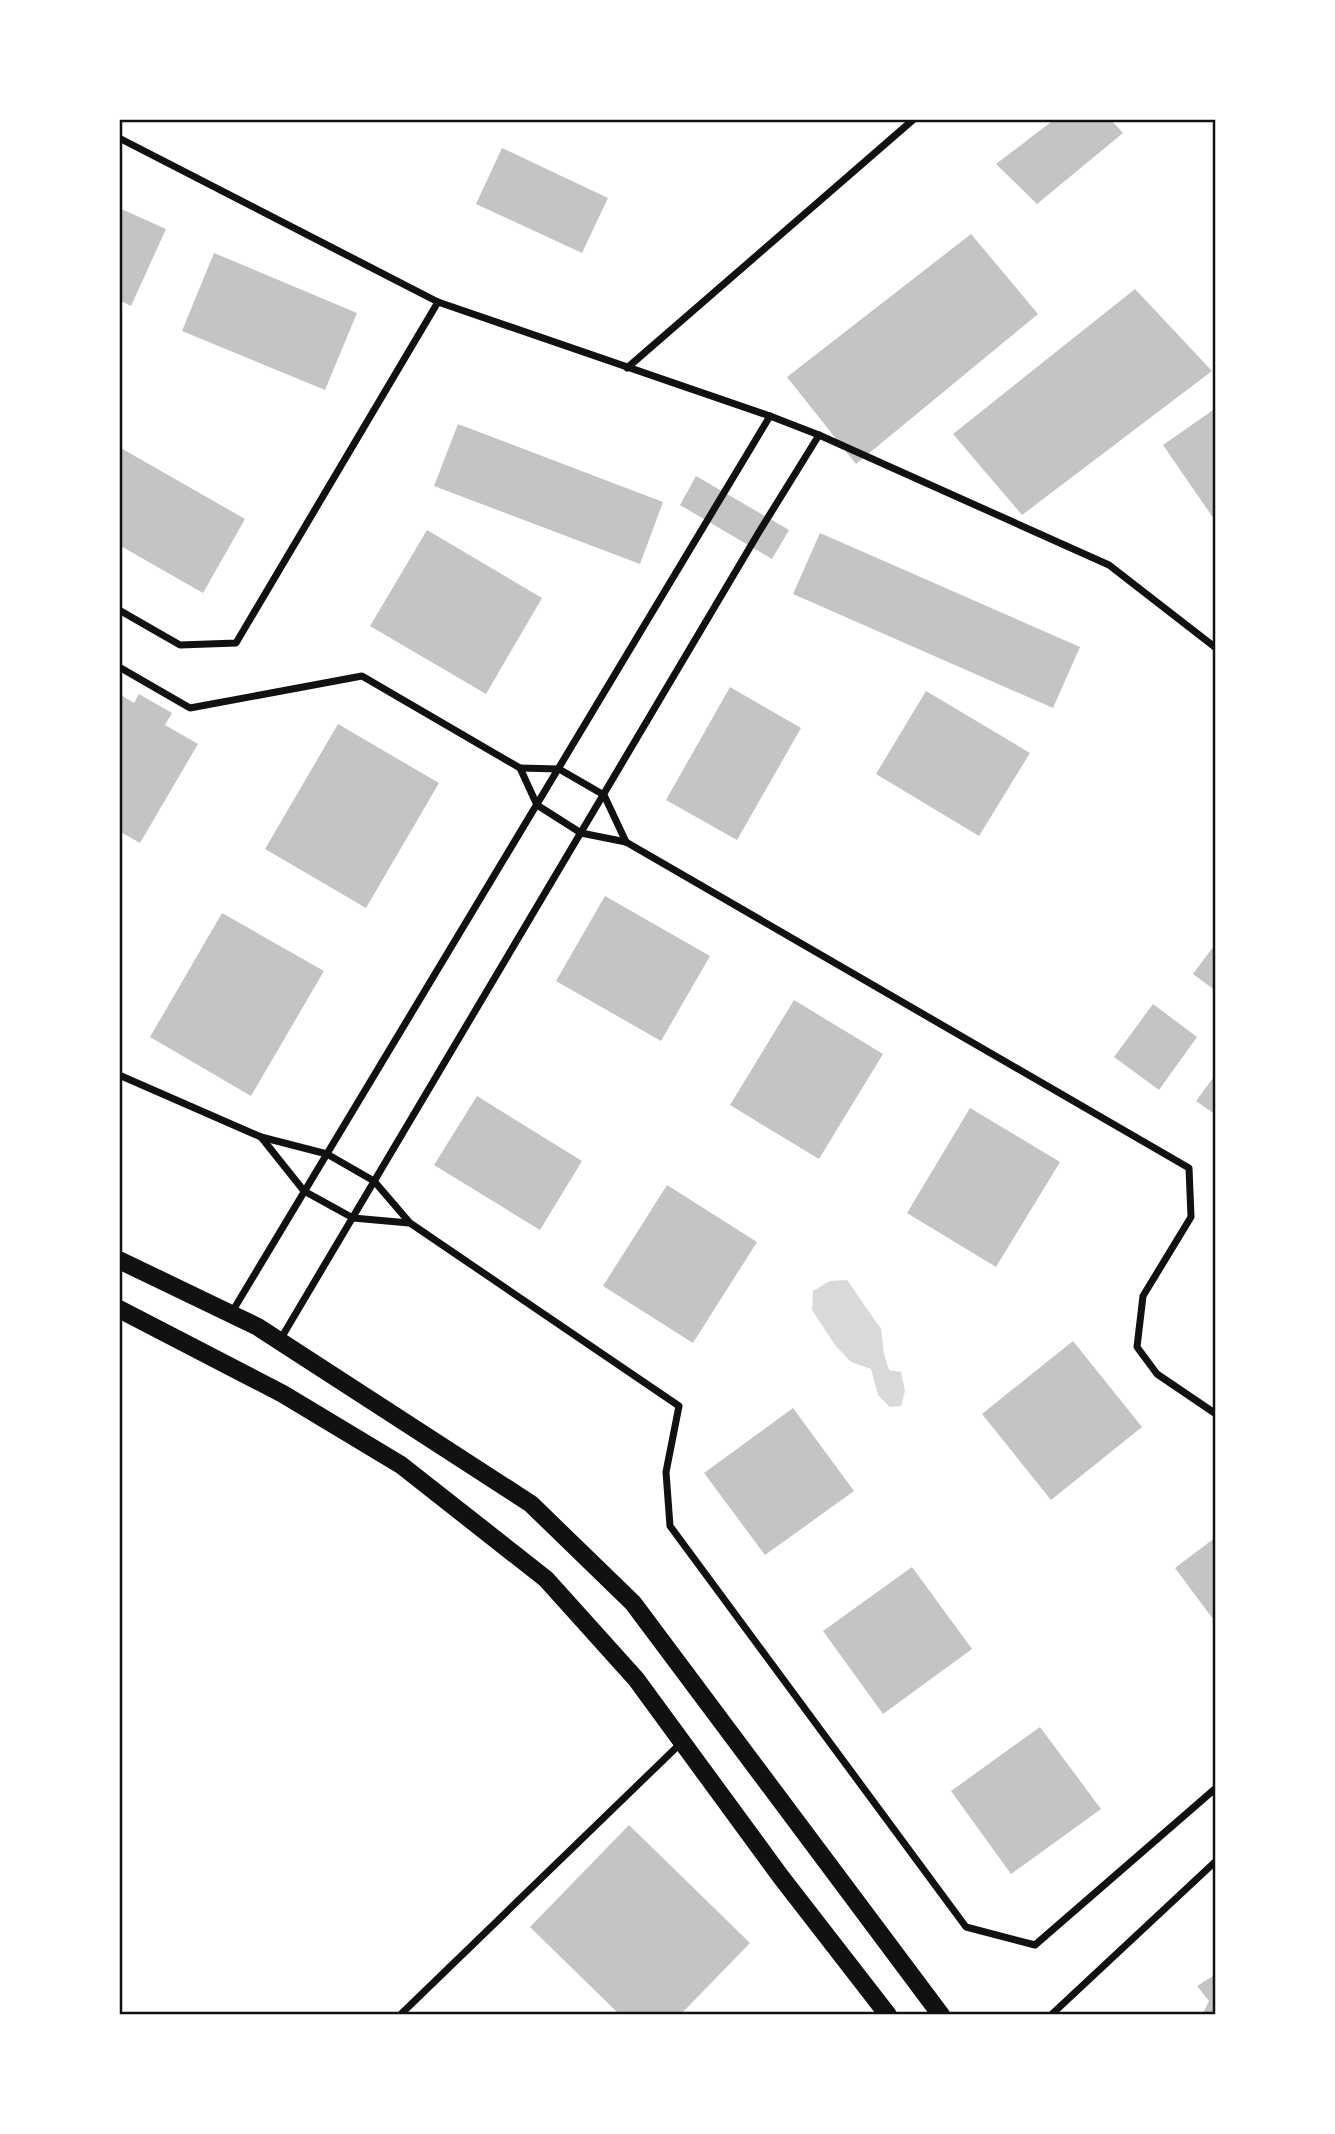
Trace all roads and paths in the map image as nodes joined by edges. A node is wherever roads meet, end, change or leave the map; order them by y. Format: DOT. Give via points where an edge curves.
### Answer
graph roads {
  1 [pos="914,119"];
  2 [pos="119,138"];
  3 [pos="438,302"];
  4 [pos="627,368"];
  5 [pos="770,416"];
  6 [pos="819,435"];
  7 [pos="119,610"];
  8 [pos="1216,648"];
  9 [pos="119,667"];
  10 [pos="520,768"];
  11 [pos="559,769"];
  12 [pos="604,795"];
  13 [pos="537,805"];
  14 [pos="581,833"];
  15 [pos="626,842"];
  16 [pos="119,1075"];
  17 [pos="261,1137"];
  18 [pos="327,1154"];
  19 [pos="374,1181"];
  20 [pos="304,1191"];
  21 [pos="353,1217"];
  22 [pos="410,1223"];
  23 [pos="119,1260"];
  24 [pos="119,1309"];
  25 [pos="231,1314"];
  26 [pos="280,1341"];
  27 [pos="1216,1414"];
  28 [pos="682,1742"];
  29 [pos="1216,1788"];
  30 [pos="1216,1861"];
  31 [pos="400,2015"];
  32 [pos="888,2015"];
  33 [pos="941,2015"];
  34 [pos="1051,2015"];
  1 -- 4 [label="street"];
  2 -- 3 [label="street"];
  3 -- 4 [label="street"];
  3 -- 7 [label="street" via="236,643 180,645"];
  4 -- 5 [label="street"];
  5 -- 6 [label="street"];
  5 -- 11 [label="street"];
  6 -- 8 [label="street" via="1109,565"];
  6 -- 12 [label="street"];
  9 -- 10 [label="street" via="190,708 362,676"];
  10 -- 11 [label="street"];
  10 -- 13 [label="street"];
  11 -- 12 [label="street"];
  11 -- 13 [label="street"];
  12 -- 14 [label="street"];
  12 -- 15 [label="street"];
  13 -- 14 [label="street"];
  13 -- 18 [label="street"];
  14 -- 15 [label="street"];
  14 -- 19 [label="street"];
  15 -- 27 [label="street" via="1189,1168 1191,1217 1143,1296 1137,1347 1157,1374"];
  16 -- 17 [label="street"];
  17 -- 18 [label="street"];
  17 -- 20 [label="street"];
  18 -- 19 [label="street"];
  18 -- 20 [label="street"];
  19 -- 21 [label="street"];
  19 -- 22 [label="street"];
  20 -- 21 [label="street"];
  20 -- 25 [label="street"];
  21 -- 22 [label="street"];
  21 -- 26 [label="street"];
  22 -- 29 [label="street" via="679,1406 666,1472 670,1526 966,1927 1035,1945"];
  23 -- 25 [label="main road"];
  24 -- 28 [label="main road" via="283,1394 401,1465 546,1579 636,1679"];
  25 -- 26 [label="main road"];
  26 -- 33 [label="main road" via="531,1504 633,1603"];
  28 -- 31 [label="street"];
  28 -- 32 [label="main road"];
  30 -- 34 [label="street"];
}
